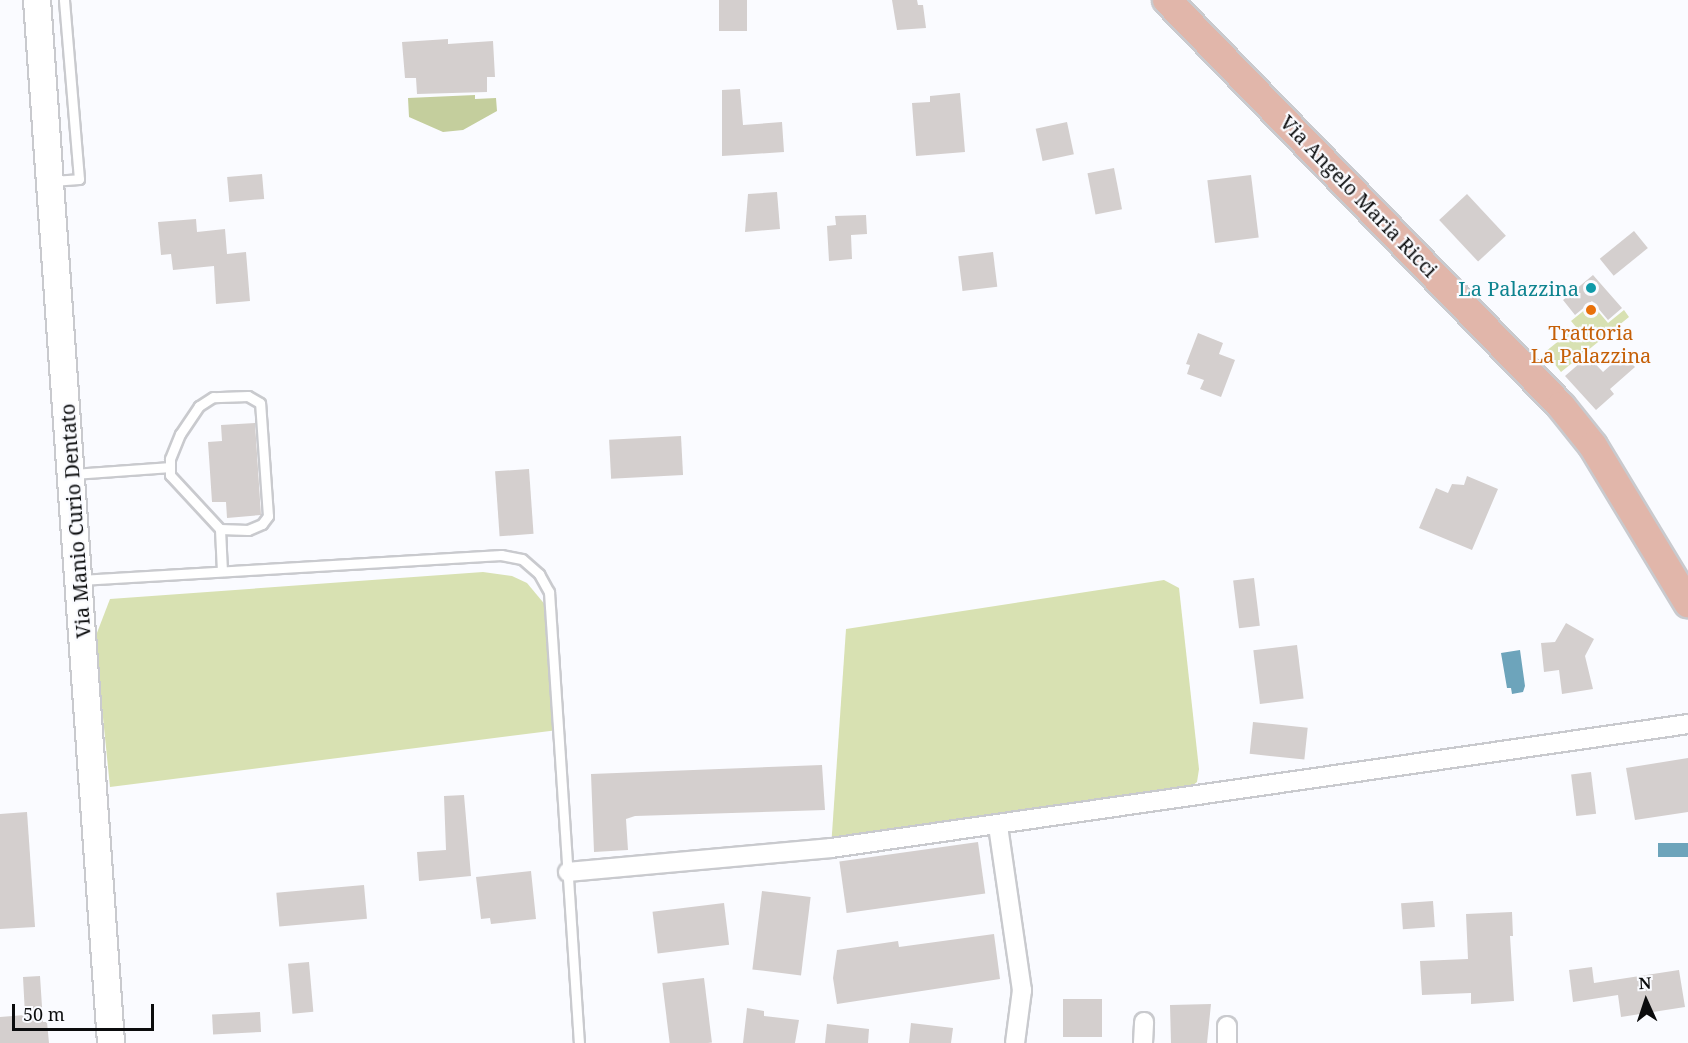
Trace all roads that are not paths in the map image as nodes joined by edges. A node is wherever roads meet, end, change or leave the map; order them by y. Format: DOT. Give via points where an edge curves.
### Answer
graph roads {
  1 [pos="37,0"];
  2 [pos="64,0"];
  3 [pos="1167,0"];
  4 [pos="50,181"];
  5 [pos="170,467"];
  6 [pos="72,474"];
  7 [pos="220,530"];
  8 [pos="222,571"];
  9 [pos="80,580"];
  10 [pos="1688,603"];
  11 [pos="1688,724"];
  12 [pos="998,826"];
  13 [pos="567,872"];
  14 [pos="1144,1022"];
  15 [pos="111,1043"];
  16 [pos="579,1043"];
  17 [pos="1015,1043"];
  18 [pos="1143,1043"];
  1 -- 4 [label="main road, Via Manio Curio Dentato"];
  2 -- 4 [label="lane" via="79,179"];
  3 -- 10 [label="main road, Via Angelo Maria Ricci" via="1562,406 1593,446"];
  4 -- 6 [label="main road, Via Manio Curio Dentato"];
  5 -- 6 [label="lane"];
  5 -- 7 [label="lane" via="170,475"];
  5 -- 7 [label="lane" via="180,434 199,406 228,395 248,396 260,403 268,516 262,524 248,530"];
  6 -- 9 [label="main road, Via Manio Curio Dentato"];
  7 -- 8 [label="lane"];
  8 -- 9 [label="lane"];
  8 -- 13 [label="lane" via="501,555 522,559 539,574 549,592"];
  9 -- 15 [label="main road, Via Manio Curio Dentato"];
  11 -- 12 [label="street"];
  12 -- 13 [label="street" via="831,848"];
  12 -- 17 [label="street" via="1022,990"];
  13 -- 16 [label="lane"];
  14 -- 18 [label="street"];
}
